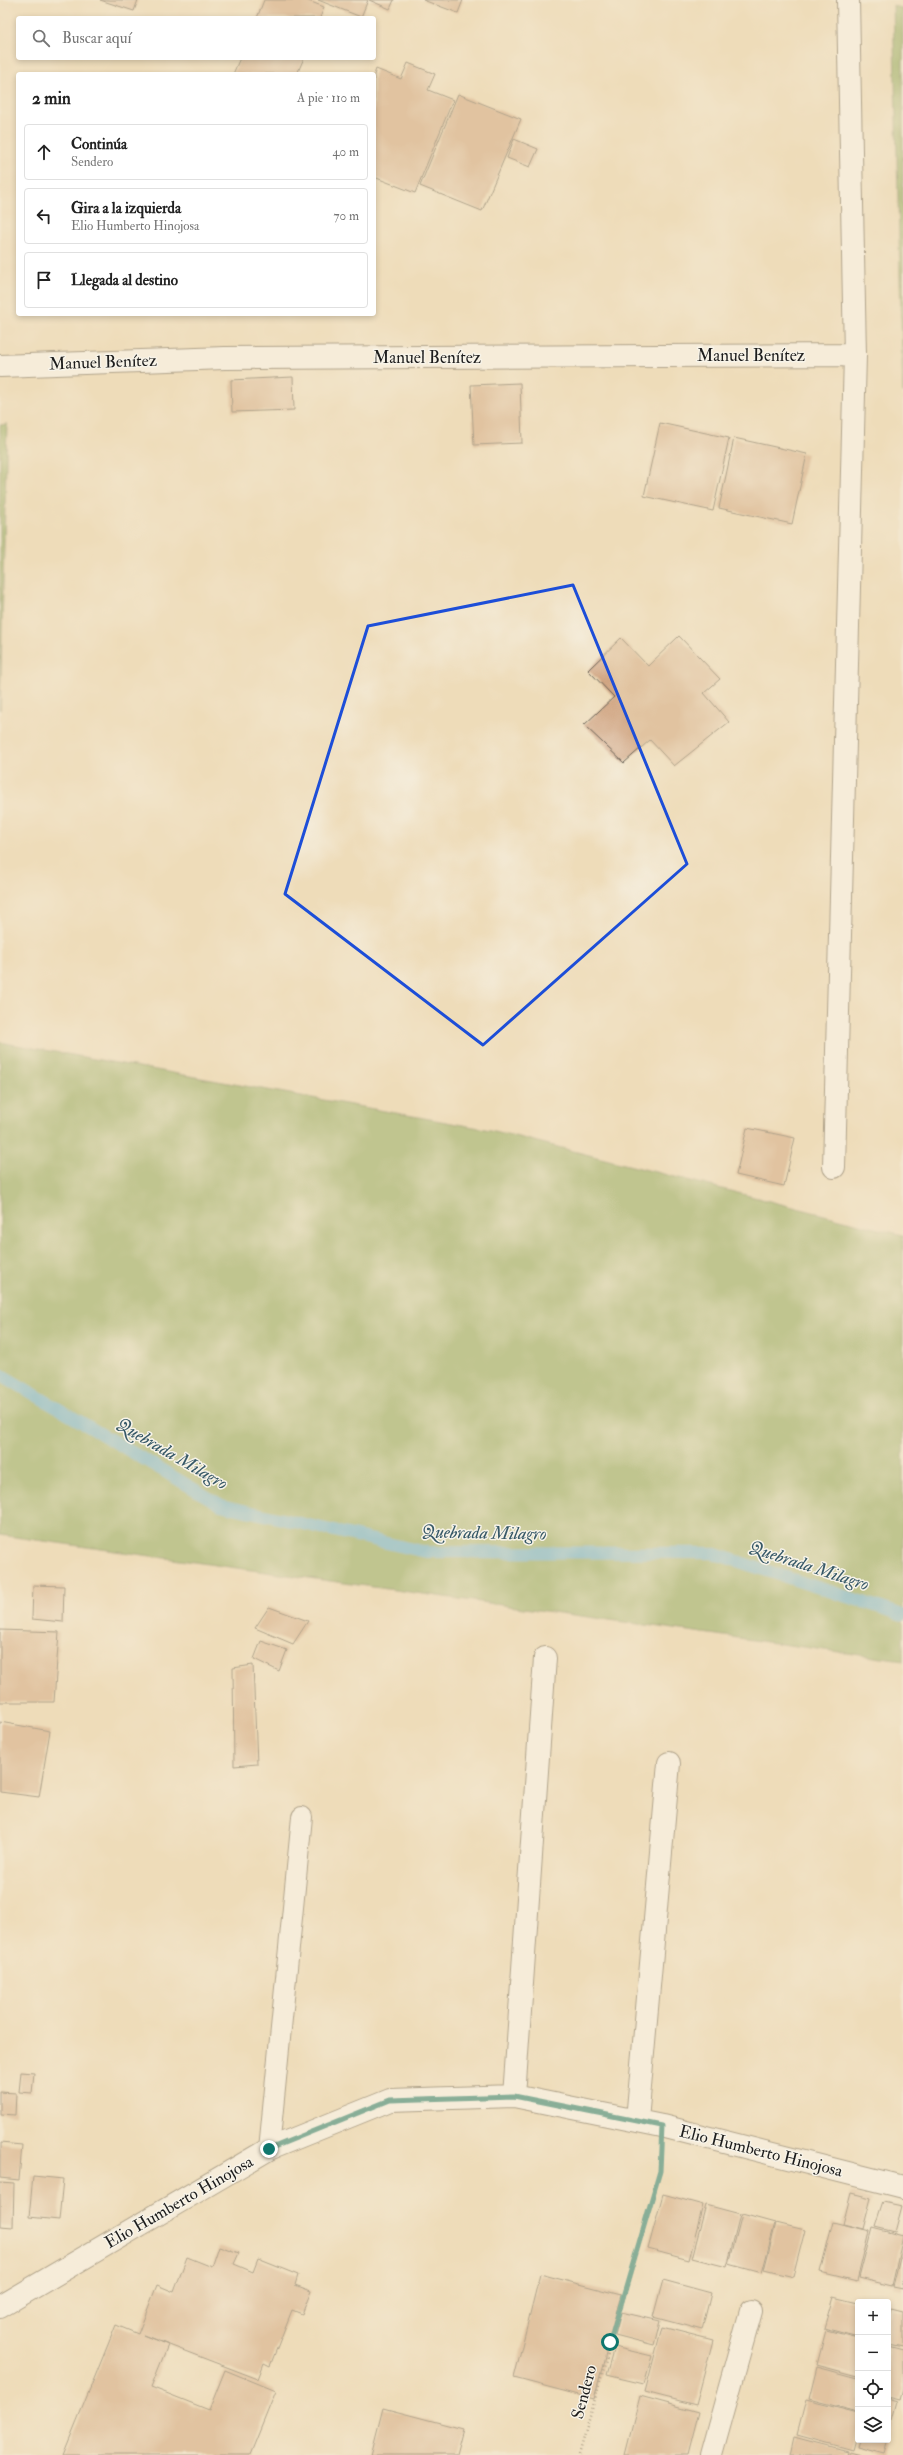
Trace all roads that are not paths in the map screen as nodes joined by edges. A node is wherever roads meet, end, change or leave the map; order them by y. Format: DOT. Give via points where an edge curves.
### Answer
graph roads {
  1 [pos="848,0"];
  2 [pos="855,355"];
  3 [pos="0,366"];
  4 [pos="834,1167"];
  5 [pos="545,1658"];
  6 [pos="669,1763"];
  7 [pos="302,1817"];
  8 [pos="514,2096"];
  9 [pos="637,2120"];
  10 [pos="269,2149"];
  11 [pos="903,2187"];
  12 [pos="0,2307"];
  13 [pos="751,2311"];
  14 [pos="711,2455"];
  1 -- 2 [label="street"];
  2 -- 3 [label="street, Manuel Benítez" via="225,358"];
  2 -- 4 [label="street"];
  5 -- 8 [label="street"];
  6 -- 9 [label="street"];
  7 -- 10 [label="lane"];
  8 -- 9 [label="street, Elio Humberto Hinojosa"];
  8 -- 10 [label="street, Elio Humberto Hinojosa" via="390,2100"];
  9 -- 11 [label="street, Elio Humberto Hinojosa"];
  10 -- 12 [label="street, Elio Humberto Hinojosa"];
  13 -- 14 [label="street"];
}
